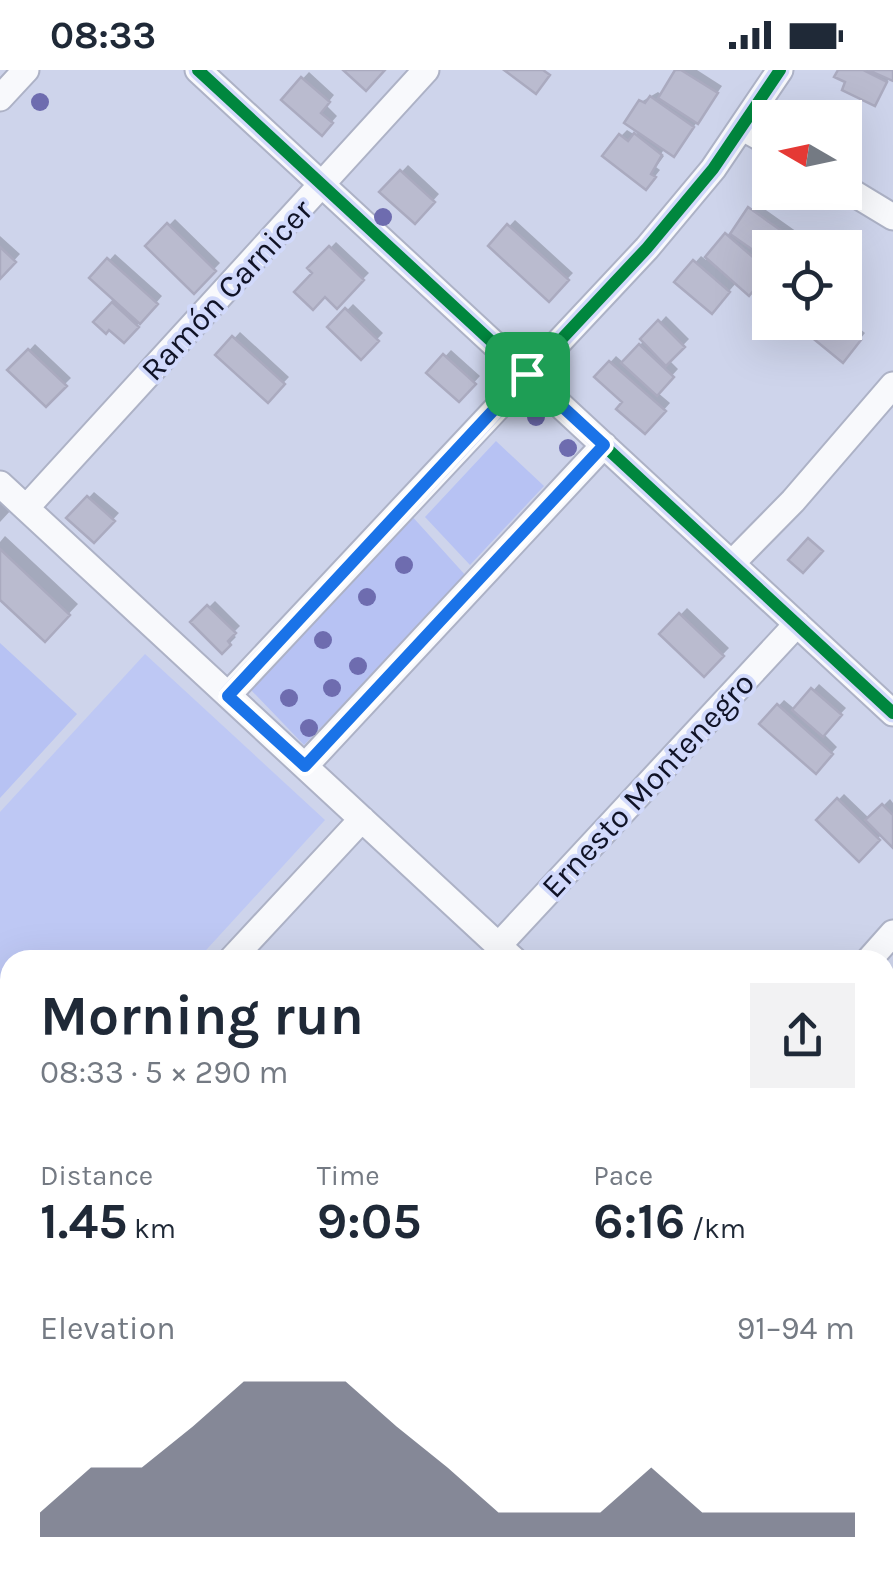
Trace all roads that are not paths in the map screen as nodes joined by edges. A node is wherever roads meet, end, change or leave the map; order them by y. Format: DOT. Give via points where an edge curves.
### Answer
graph roads {
  1 [pos="26,70"];
  2 [pos="198,70"];
  3 [pos="426,70"];
  4 [pos="780,70"];
  5 [pos="0,98"];
  6 [pos="743,128"];
  7 [pos="752,133"];
  8 [pos="323,186"];
  9 [pos="862,198"];
  10 [pos="893,217"];
  11 [pos="527,374"];
  12 [pos="893,385"];
  13 [pos="604,445"];
  14 [pos="0,484"];
  15 [pos="26,508"];
  16 [pos="732,563"];
  17 [pos="797,624"];
  18 [pos="228,696"];
  19 [pos="893,713"];
  20 [pos="305,766"];
  21 [pos="362,819"];
  22 [pos="240,950"];
  23 [pos="503,950"];
  24 [pos="509,950"];
  1 -- 5 [label="street"];
  2 -- 8 [label="street"];
  3 -- 8 [label="street, Ramón Carnicer"];
  4 -- 6 [label="street"];
  6 -- 7 [label="street"];
  6 -- 11 [label="street" via="658,235"];
  8 -- 11 [label="street"];
  8 -- 15 [label="street, Ramón Carnicer"];
  9 -- 10 [label="street"];
  11 -- 13 [label="street"];
  11 -- 18 [label="street"];
  12 -- 16 [label="street"];
  13 -- 16 [label="street"];
  13 -- 20 [label="street"];
  14 -- 15 [label="street"];
  15 -- 18 [label="street"];
  16 -- 17 [label="street"];
  17 -- 19 [label="street"];
  17 -- 24 [label="street, Ernesto Montenegro"];
  18 -- 20 [label="street"];
  20 -- 21 [label="street"];
  21 -- 22 [label="street"];
  21 -- 23 [label="street"];
}
